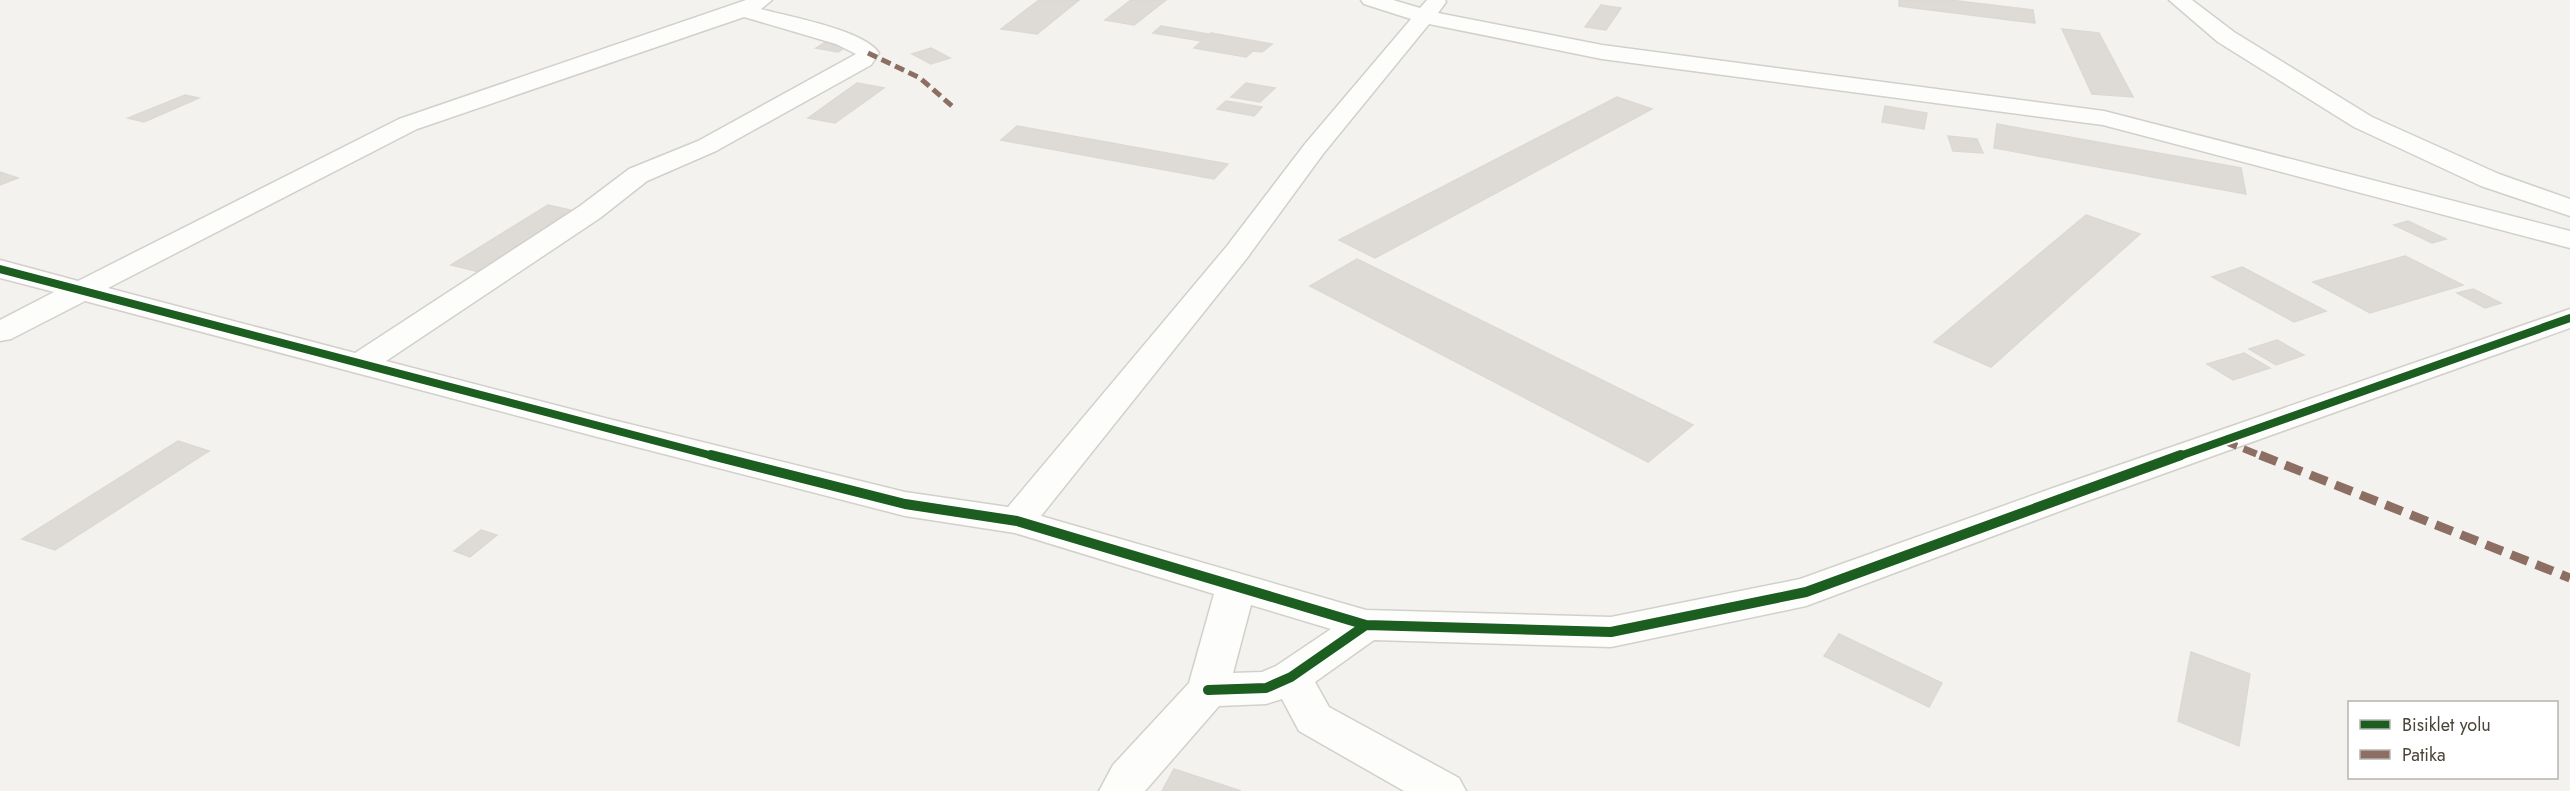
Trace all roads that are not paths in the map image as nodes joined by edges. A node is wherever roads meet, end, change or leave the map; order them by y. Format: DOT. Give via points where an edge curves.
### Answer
graph roads {
  1 [pos="1371,0"];
  2 [pos="2179,0"];
  3 [pos="752,5"];
  4 [pos="1431,8"];
  5 [pos="2570,208"];
  6 [pos="2570,240"];
  7 [pos="0,269"];
  8 [pos="80,290"];
  9 [pos="2570,318"];
  10 [pos="0,332"];
  11 [pos="360,364"];
  12 [pos="1017,521"];
  13 [pos="1236,585"];
  14 [pos="1366,625"];
  15 [pos="1291,677"];
  16 [pos="1208,690"];
  17 [pos="1122,791"];
  18 [pos="1443,791"];
  1 -- 4 [label="street"];
  2 -- 5 [label="street" via="2226,37 2363,122 2490,180"];
  3 -- 8 [label="street" via="408,124"];
  3 -- 11 [label="street" via="859,45 868,53 863,60 707,146 638,175 590,212"];
  4 -- 6 [label="street" via="1602,52 2104,118"];
  4 -- 12 [label="street" via="1314,148 1237,252"];
  7 -- 8 [label="street"];
  8 -- 10 [label="street"];
  8 -- 11 [label="street"];
  9 -- 14 [label="street" via="1806,592 1611,633"];
  11 -- 12 [label="street" via="905,504"];
  12 -- 13 [label="street"];
  13 -- 14 [label="street"];
  13 -- 16 [label="street"];
  14 -- 15 [label="street"];
  15 -- 16 [label="street" via="1266,688"];
  15 -- 18 [label="street" via="1314,718"];
  16 -- 17 [label="street" via="1129,778"];
}
